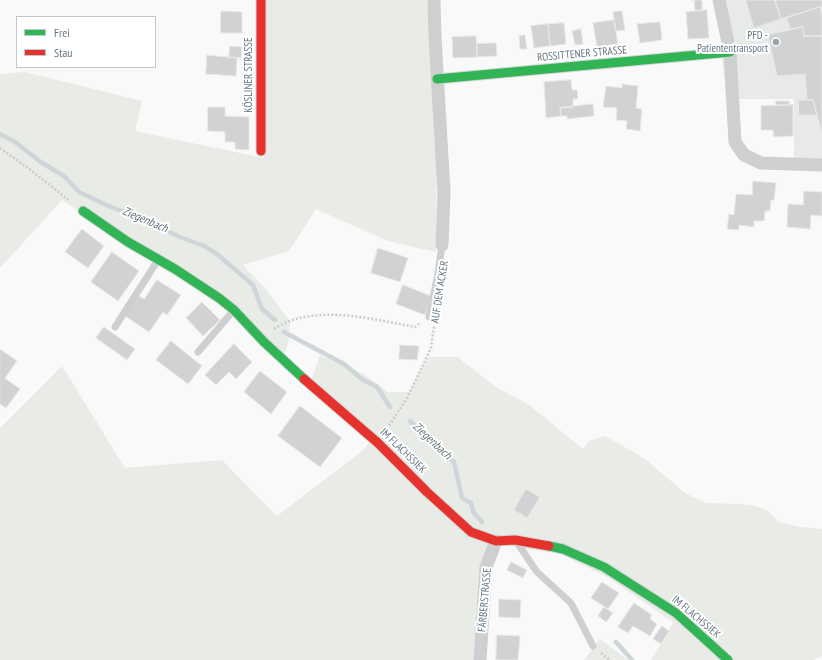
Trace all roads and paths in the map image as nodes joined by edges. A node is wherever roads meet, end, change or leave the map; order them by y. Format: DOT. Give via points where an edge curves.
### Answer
graph roads {
  1 [pos="261,0"];
  2 [pos="434,0"];
  3 [pos="719,0"];
  4 [pos="730,52"];
  5 [pos="437,79"];
  6 [pos="0,148"];
  7 [pos="261,151"];
  8 [pos="822,165"];
  9 [pos="83,211"];
  10 [pos="442,246"];
  11 [pos="158,260"];
  12 [pos="234,310"];
  13 [pos="429,317"];
  14 [pos="434,325"];
  15 [pos="115,327"];
  16 [pos="264,342"];
  17 [pos="198,352"];
  18 [pos="378,443"];
  19 [pos="515,540"];
  20 [pos="496,541"];
  21 [pos="593,646"];
  22 [pos="480,660"];
  23 [pos="728,660"];
  1 -- 7 [label="street, KÖSLINER STRASSE"];
  2 -- 5 [label="street, AUF DEM ACKER"];
  3 -- 4 [label="street"];
  4 -- 5 [label="street, ROSSITTENER STRASSE"];
  4 -- 8 [label="street" via="735,142 744,155 761,163"];
  5 -- 10 [label="street, AUF DEM ACKER" via="444,192"];
  6 -- 9 [label="path"];
  9 -- 11 [label="street, IM FLACHSSIEK"];
  10 -- 13 [label="lane"];
  11 -- 12 [label="street, IM FLACHSSIEK"];
  11 -- 15 [label="lane"];
  12 -- 16 [label="street, IM FLACHSSIEK"];
  12 -- 17 [label="lane"];
  13 -- 16 [label="path" via="415,327 355,316 317,315 300,318 274,328"];
  14 -- 18 [label="path, AUF DEM ACKER" via="431,348 407,398"];
  16 -- 18 [label="street, IM FLACHSSIEK"];
  18 -- 20 [label="street, IM FLACHSSIEK" via="472,532"];
  19 -- 20 [label="street, IM FLACHSSIEK"];
  19 -- 21 [label="lane" via="537,572 571,603"];
  19 -- 23 [label="street, IM FLACHSSIEK" via="563,549 604,567 676,613"];
  20 -- 22 [label="street, FÄRBERSTRASSE" via="486,567"];
}
